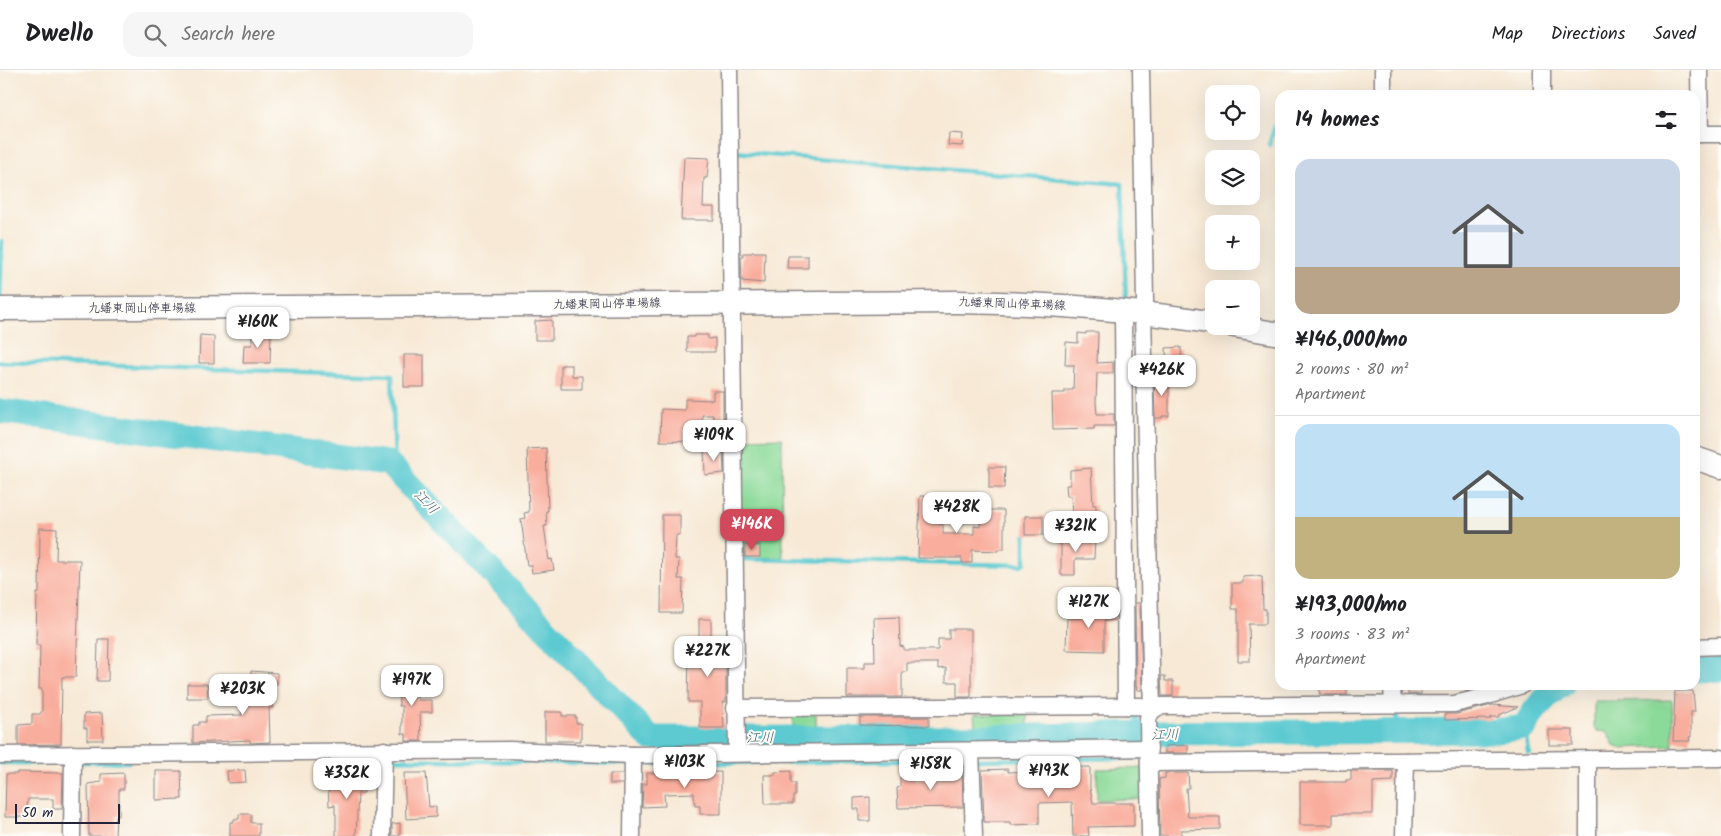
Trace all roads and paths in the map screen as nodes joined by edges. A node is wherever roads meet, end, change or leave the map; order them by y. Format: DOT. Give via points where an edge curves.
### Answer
graph roads {
  1 [pos="729,70"];
  2 [pos="1141,70"];
  3 [pos="1383,70"];
  4 [pos="1542,70"];
  5 [pos="1699,70"];
  6 [pos="1383,90"];
  7 [pos="1542,90"];
  8 [pos="1699,90"];
  9 [pos="1700,131"];
  10 [pos="1721,134"];
  11 [pos="732,303"];
  12 [pos="0,309"];
  13 [pos="1133,312"];
  14 [pos="1205,322"];
  15 [pos="1260,331"];
  16 [pos="1275,333"];
  17 [pos="1700,460"];
  18 [pos="1721,467"];
  19 [pos="1721,646"];
  20 [pos="1700,647"];
  21 [pos="1392,690"];
  22 [pos="1507,690"];
  23 [pos="1393,704"];
  24 [pos="1139,710"];
  25 [pos="738,712"];
  26 [pos="1149,751"];
  27 [pos="737,753"];
  28 [pos="0,755"];
  29 [pos="384,756"];
  30 [pos="971,757"];
  31 [pos="1721,758"];
  32 [pos="1588,759"];
  33 [pos="73,760"];
  34 [pos="1406,761"];
  35 [pos="633,762"];
  36 [pos="72,836"];
  37 [pos="382,836"];
  38 [pos="632,836"];
  39 [pos="974,836"];
  40 [pos="1150,836"];
  41 [pos="1404,836"];
  42 [pos="1588,836"];
  1 -- 11 [label="street"];
  2 -- 13 [label="street" via="1145,301"];
  3 -- 6 [label="street"];
  4 -- 7 [label="street"];
  5 -- 8 [label="street"];
  9 -- 10 [label="street"];
  11 -- 12 [label="main road, 九蟠東岡山停車場線"];
  11 -- 13 [label="main road, 九蟠東岡山停車場線" via="1004,302"];
  11 -- 25 [label="street"];
  13 -- 14 [label="main road, 九蟠東岡山停車場線"];
  13 -- 24 [label="street"];
  13 -- 24 [label="street"];
  15 -- 16 [label="main road"];
  17 -- 18 [label="main road"];
  19 -- 20 [label="street"];
  21 -- 23 [label="street"];
  22 -- 23 [label="street" via="1454,704"];
  23 -- 24 [label="street" via="1160,706"];
  24 -- 25 [label="street"];
  24 -- 26 [label="street"];
  25 -- 27 [label="street"];
  26 -- 30 [label="street"];
  26 -- 34 [label="street"];
  26 -- 40 [label="street"];
  27 -- 30 [label="street"];
  27 -- 35 [label="street"];
  28 -- 33 [label="street"];
  29 -- 33 [label="street"];
  29 -- 35 [label="street" via="510,750"];
  29 -- 37 [label="street"];
  30 -- 39 [label="street"];
  31 -- 32 [label="street"];
  32 -- 34 [label="street"];
  32 -- 42 [label="street"];
  33 -- 36 [label="street"];
  34 -- 41 [label="street"];
  35 -- 38 [label="street"];
}
